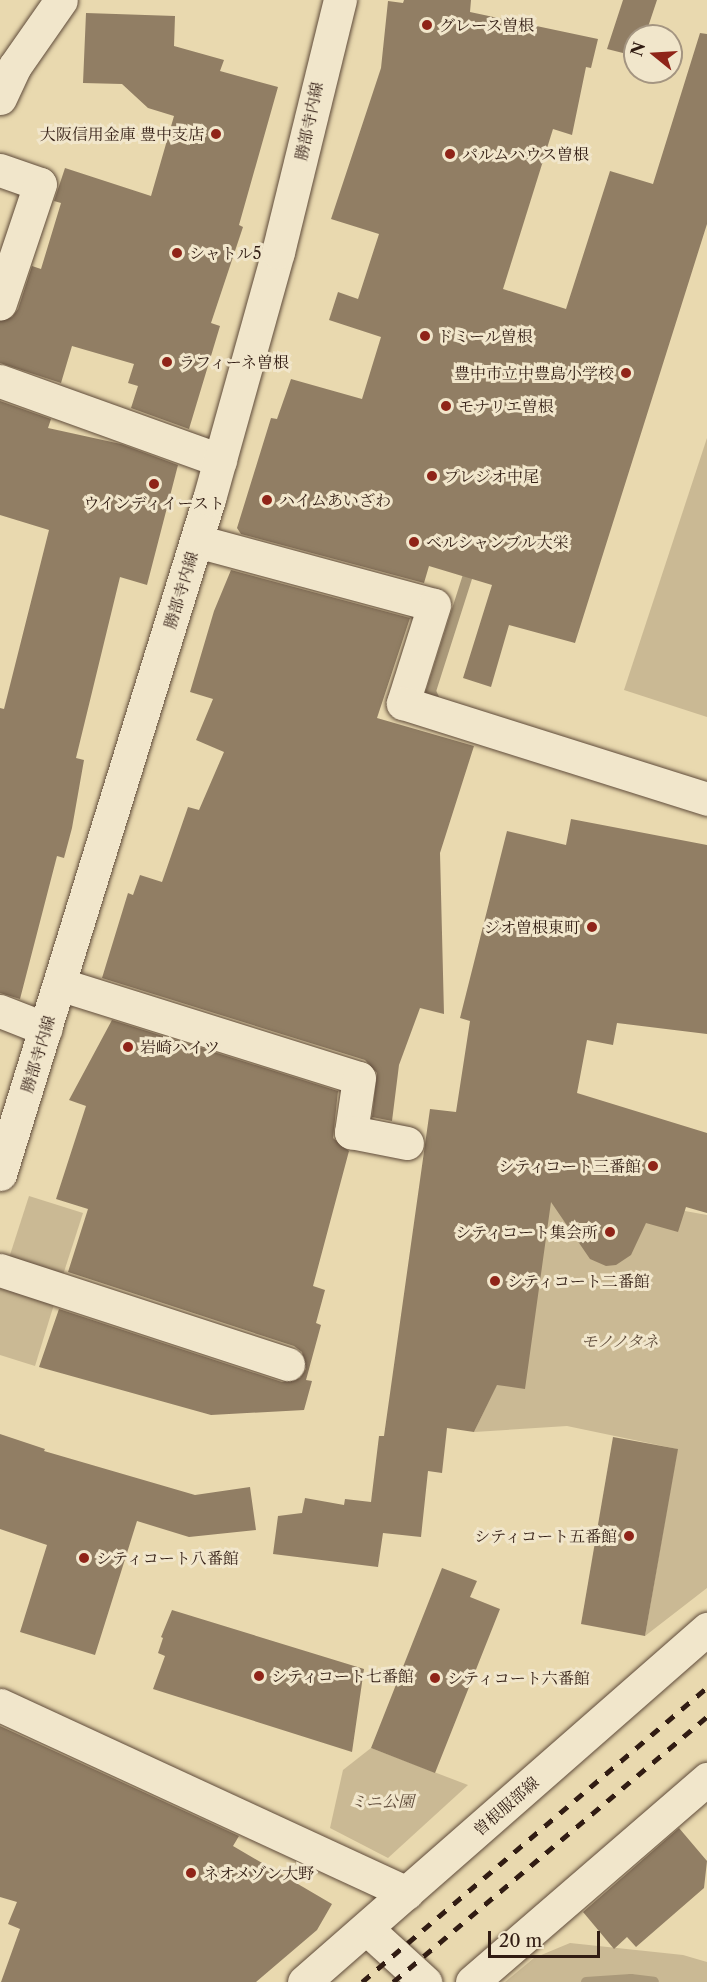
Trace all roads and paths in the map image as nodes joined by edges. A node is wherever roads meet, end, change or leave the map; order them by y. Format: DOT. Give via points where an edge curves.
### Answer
graph roads {
  1 [pos="61,0"];
  2 [pos="340,0"];
  3 [pos="0,98"];
  4 [pos="0,170"];
  5 [pos="0,303"];
  6 [pos="0,381"];
  7 [pos="220,460"];
  8 [pos="197,541"];
  9 [pos="707,799"];
  10 [pos="59,984"];
  11 [pos="0,1011"];
  12 [pos="46,1029"];
  13 [pos="407,1143"];
  14 [pos="0,1174"];
  15 [pos="0,1270"];
  16 [pos="288,1364"];
  17 [pos="707,1629"];
  18 [pos="0,1705"];
  19 [pos="707,1779"];
  20 [pos="406,1893"];
  21 [pos="367,1929"];
  22 [pos="304,1982"];
  23 [pos="424,1982"];
  24 [pos="472,1982"];
  1 -- 3 [label="street" via="15,66"];
  2 -- 7 [label="street, 勝部寺内線"];
  4 -- 5 [label="street" via="39,184"];
  6 -- 7 [label="street"];
  7 -- 8 [label="street, 勝部寺内線"];
  8 -- 9 [label="street" via="434,605 403,703"];
  8 -- 10 [label="street, 勝部寺内線"];
  10 -- 12 [label="street, 勝部寺内線"];
  10 -- 13 [label="street" via="359,1078 351,1132"];
  11 -- 12 [label="street"];
  12 -- 14 [label="street, 勝部寺内線"];
  15 -- 16 [label="street"];
  17 -- 20 [label="street, 曽根服部線"];
  18 -- 20 [label="street"];
  19 -- 24 [label="street"];
  20 -- 21 [label="street, 曽根服部線"];
  21 -- 22 [label="street, 曽根服部線"];
  21 -- 23 [label="street"];
}
